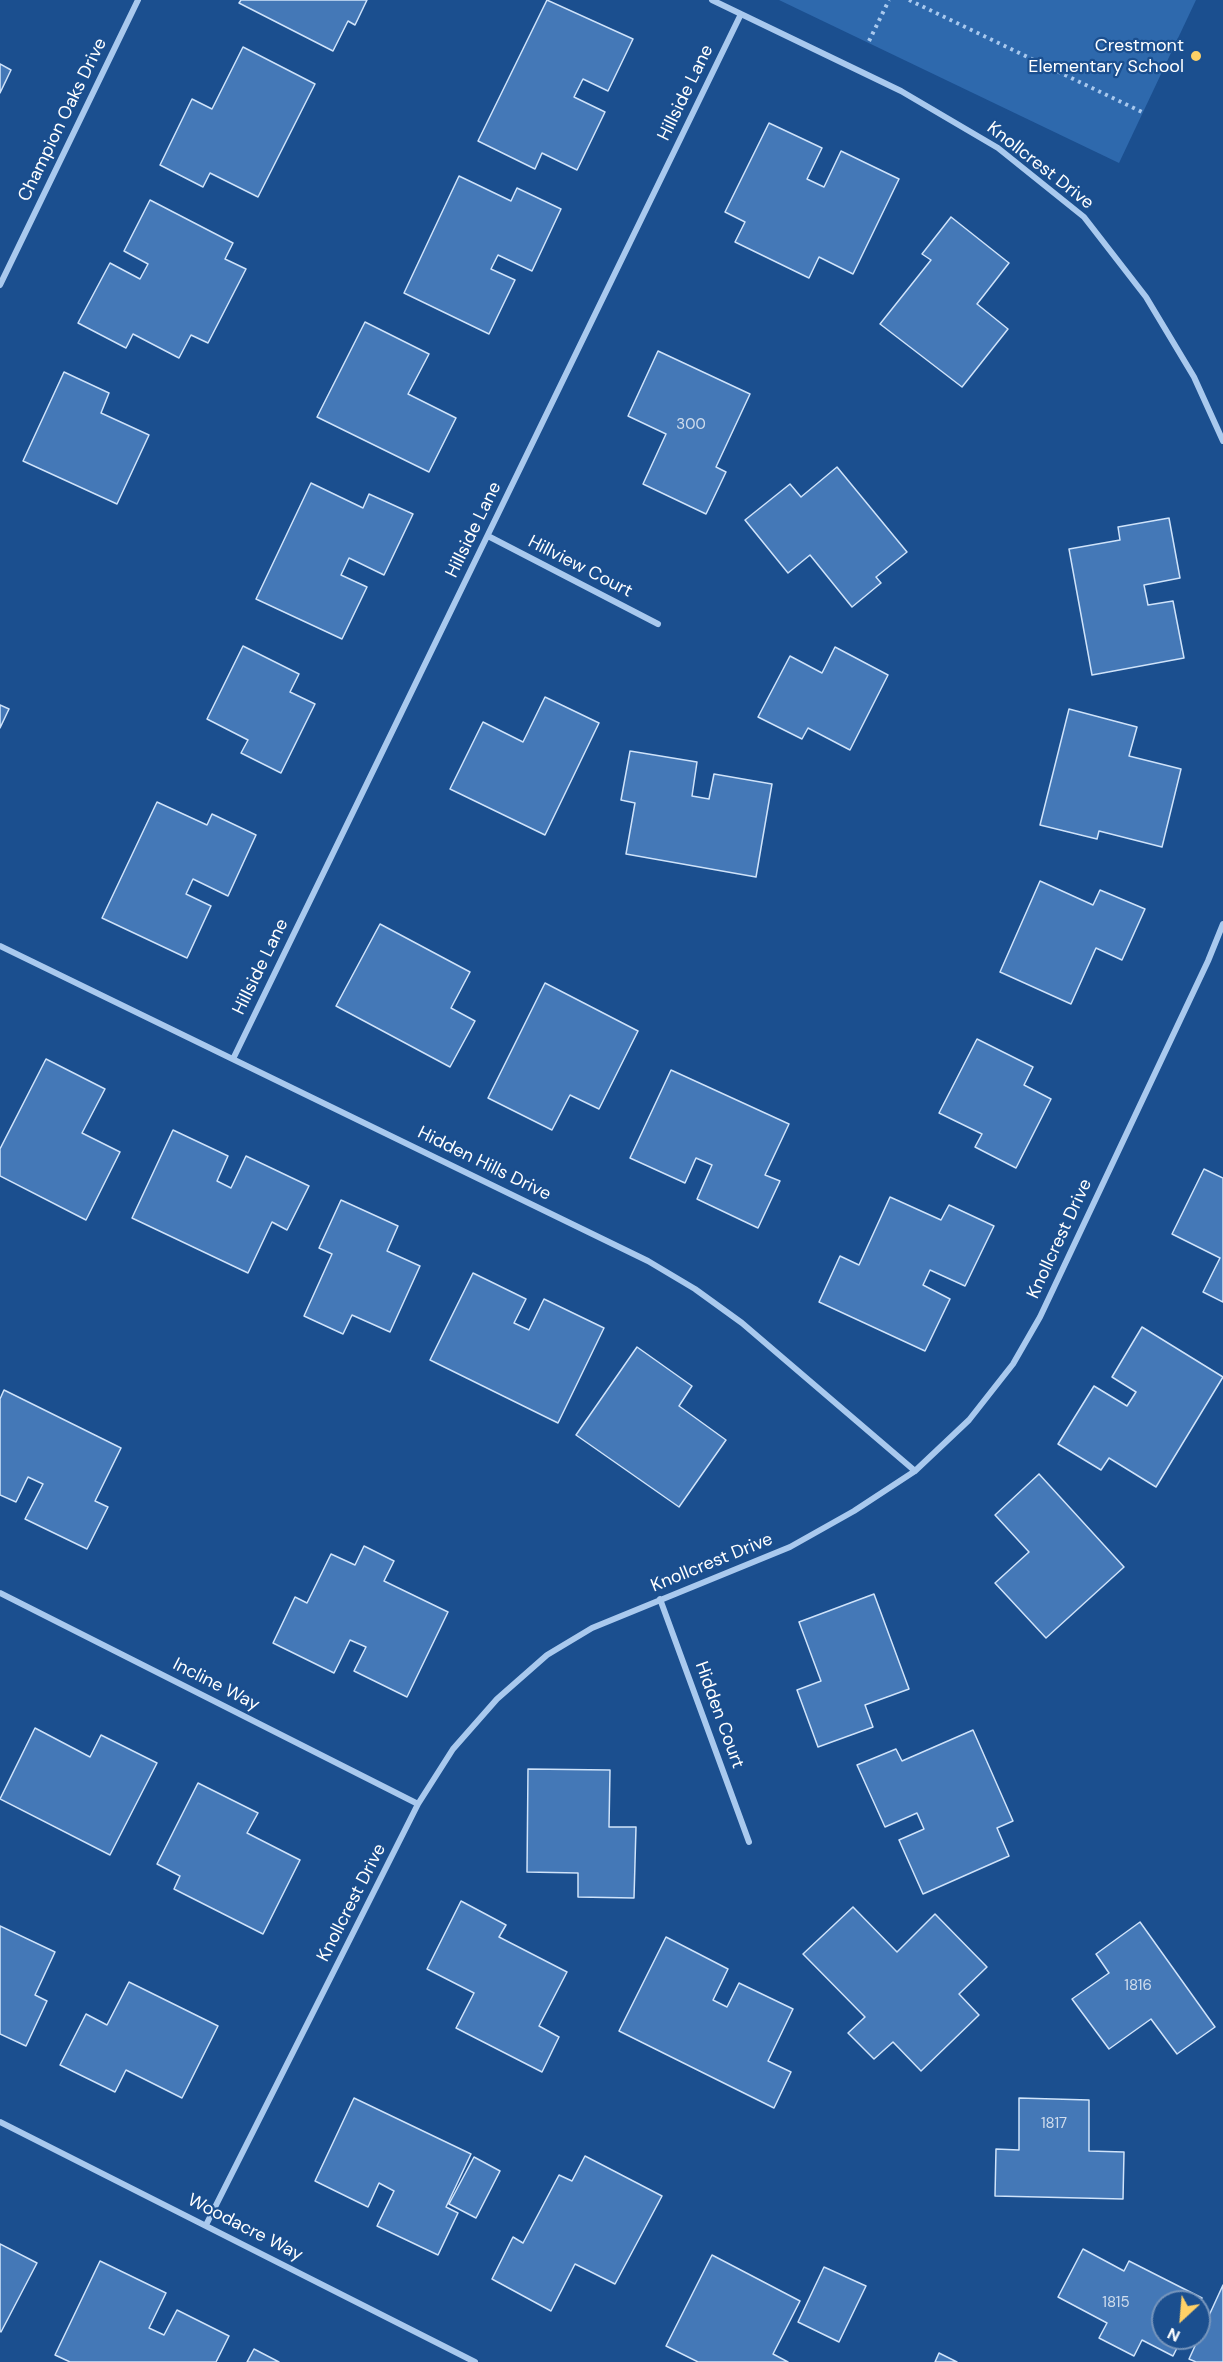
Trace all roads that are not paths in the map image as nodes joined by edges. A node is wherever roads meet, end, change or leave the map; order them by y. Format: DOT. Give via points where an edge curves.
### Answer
graph roads {
  1 [pos="138,0"];
  2 [pos="712,0"];
  3 [pos="741,14"];
  4 [pos="0,285"];
  5 [pos="1223,441"];
  6 [pos="488,536"];
  7 [pos="658,624"];
  8 [pos="1223,924"];
  9 [pos="0,946"];
  10 [pos="233,1059"];
  11 [pos="915,1471"];
  12 [pos="0,1593"];
  13 [pos="660,1599"];
  14 [pos="418,1804"];
  15 [pos="749,1842"];
  16 [pos="0,2122"];
  17 [pos="206,2226"];
  18 [pos="475,2362"];
  1 -- 4 [label="street, Champion Oaks Drive"];
  2 -- 3 [label="street, Knollcrest Drive"];
  3 -- 5 [label="street, Knollcrest Drive" via="901,91 998,148 1084,217 1146,297 1194,377"];
  3 -- 6 [label="street, Hillside Lane"];
  6 -- 7 [label="street, Hillview Court"];
  6 -- 10 [label="street, Hillside Lane"];
  8 -- 11 [label="street, Knollcrest Drive" via="1024,1345 969,1420"];
  9 -- 10 [label="street, Hidden Hills Drive"];
  10 -- 11 [label="street, Hidden Hills Drive" via="648,1261 695,1289 742,1323"];
  11 -- 13 [label="street, Knollcrest Drive" via="790,1547"];
  12 -- 14 [label="street, Incline Way"];
  13 -- 14 [label="street, Knollcrest Drive" via="592,1628 547,1655 497,1699 460,1741"];
  13 -- 15 [label="street, Hidden Court"];
  14 -- 17 [label="street, Knollcrest Drive"];
  16 -- 17 [label="street, Woodacre Way"];
  17 -- 18 [label="street, Woodacre Way"];
}
